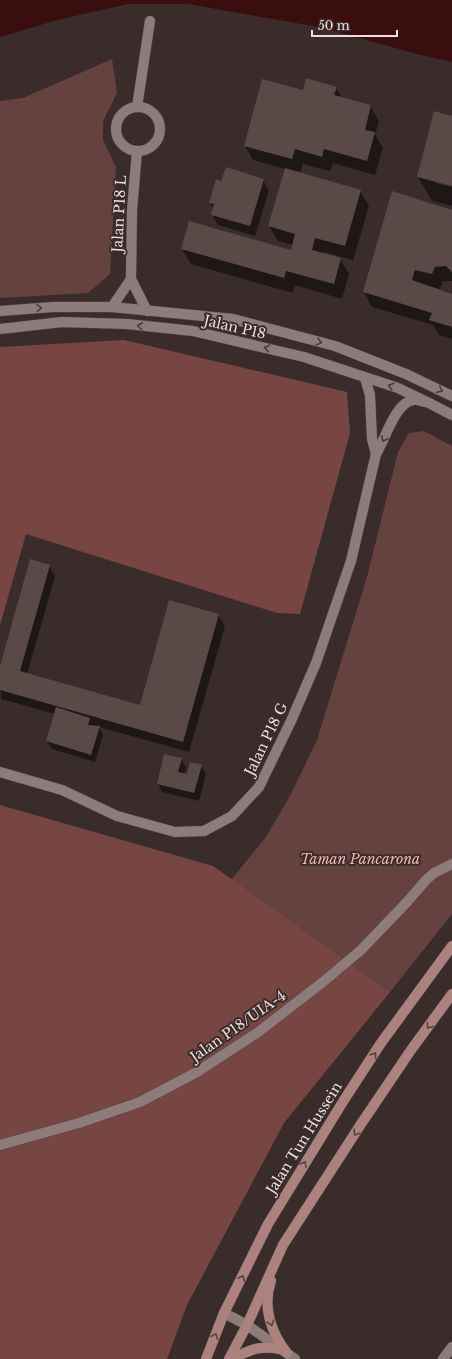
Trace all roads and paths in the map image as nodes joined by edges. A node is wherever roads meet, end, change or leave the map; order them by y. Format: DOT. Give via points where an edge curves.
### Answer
graph roads {
  1 [pos="150,21"];
  2 [pos="137,107"];
  3 [pos="137,151"];
  4 [pos="131,279"];
  5 [pos="112,307"];
  6 [pos="147,310"];
  7 [pos="0,311"];
  8 [pos="0,329"];
  9 [pos="365,378"];
  10 [pos="452,396"];
  11 [pos="429,403"];
  12 [pos="452,415"];
  13 [pos="376,454"];
  14 [pos="0,772"];
  15 [pos="452,864"];
  16 [pos="452,946"];
  17 [pos="452,994"];
  18 [pos="0,1145"];
  19 [pos="283,1246"];
  20 [pos="224,1313"];
  21 [pos="247,1325"];
  22 [pos="452,1347"];
  23 [pos="287,1354"];
  24 [pos="206,1359"];
  25 [pos="229,1359"];
  26 [pos="232,1359"];
  27 [pos="443,1359"];
  1 -- 2 [label="street"];
  2 -- 3 [label="street" via="130,108 120,116 116,128 124,146"];
  2 -- 3 [label="street" via="152,111 159,121 160,128 156,142 151,147"];
  3 -- 4 [label="street, Jalan P18 L" via="132,210"];
  4 -- 5 [label="street"];
  4 -- 6 [label="street, Jalan P18 L"];
  5 -- 6 [label="street, Jalan P18"];
  7 -- 5 [label="street, Jalan P18, one-way" via="53,307"];
  6 -- 10 [label="street, Jalan P18, one-way" via="232,319 335,346 406,374"];
  9 -- 8 [label="street, Jalan P18, one-way" via="304,357 193,331 127,324 62,322"];
  11 -- 9 [label="street, Jalan P18, one-way" via="398,388"];
  9 -- 13 [label="street, Jalan P18 G" via="370,395 372,439"];
  11 -- 12 [label="street, Jalan P18"];
  11 -- 13 [label="street, Jalan P18 G, one-way" via="413,400 402,406"];
  13 -- 14 [label="street, Jalan P18 G" via="351,561 316,663 259,787 232,816 204,831 175,832 117,816 62,790"];
  15 -- 18 [label="street, Jalan P18/UIA-4" via="426,880 361,950 323,982 257,1033 197,1072 140,1102 79,1123"];
  20 -- 16 [label="main road, Jalan Tun Hussein, one-way" via="268,1224 329,1122 381,1043"];
  17 -- 19 [label="main road, one-way" via="361,1124"];
  19 -- 21 [label="main road"];
  19 -- 23 [label="main road, one-way" via="269,1286 267,1313 278,1341"];
  20 -- 21 [label="street"];
  24 -- 20 [label="main road, Jalan Tun Hussein, one-way"];
  21 -- 23 [label="street"];
  21 -- 25 [label="main road"];
  22 -- 27 [label="street"];
  23 -- 26 [label="main road" via="268,1347 252,1349"];
}
